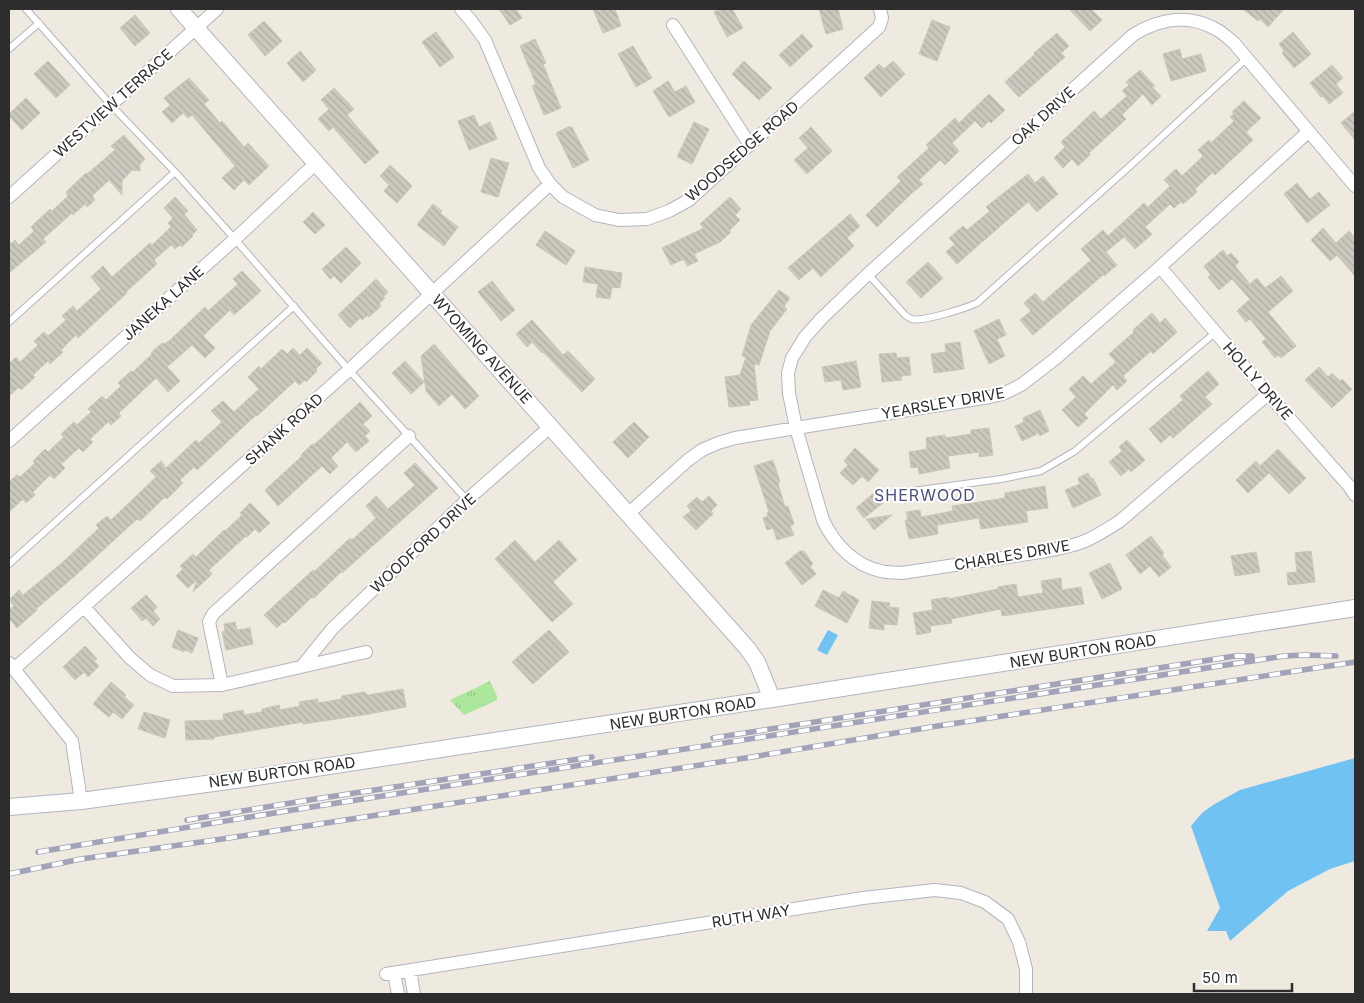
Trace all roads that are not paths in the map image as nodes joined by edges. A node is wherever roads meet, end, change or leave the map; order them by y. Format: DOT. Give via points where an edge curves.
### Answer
graph roads {
  1 [pos="26,9"];
  2 [pos="178,9"];
  3 [pos="217,9"];
  4 [pos="460,9"];
  5 [pos="880,9"];
  6 [pos="1177,14"];
  7 [pos="39,23"];
  8 [pos="673,25"];
  9 [pos="196,28"];
  10 [pos="9,49"];
  11 [pos="1247,58"];
  12 [pos="111,105"];
  13 [pos="1308,132"];
  14 [pos="750,145"];
  15 [pos="316,163"];
  16 [pos="175,172"];
  17 [pos="550,184"];
  18 [pos="1355,186"];
  19 [pos="9,197"];
  20 [pos="235,239"];
  21 [pos="1160,267"];
  22 [pos="868,274"];
  23 [pos="432,293"];
  24 [pos="294,306"];
  25 [pos="9,322"];
  26 [pos="1216,332"];
  27 [pos="349,370"];
  28 [pos="1268,394"];
  29 [pos="551,426"];
  30 [pos="796,428"];
  31 [pos="409,436"];
  32 [pos="9,441"];
  33 [pos="905,492"];
  34 [pos="1355,495"];
  35 [pos="467,500"];
  36 [pos="628,514"];
  37 [pos="9,564"];
  38 [pos="84,607"];
  39 [pos="1355,608"];
  40 [pos="366,652"];
  41 [pos="11,666"];
  42 [pos="302,666"];
  43 [pos="222,685"];
  44 [pos="772,699"];
  45 [pos="81,801"];
  46 [pos="9,807"];
  47 [pos="410,970"];
  48 [pos="398,994"];
  49 [pos="414,994"];
  50 [pos="1026,994"];
  1 -- 7 [label="lane"];
  2 -- 9 [label="street, WYOMING AVENUE"];
  3 -- 9 [label="street, WESTVIEW TERRACE"];
  4 -- 17 [label="street, WOODSEDGE ROAD" via="485,40 539,168"];
  5 -- 14 [label="street, WOODSEDGE ROAD" via="879,27"];
  6 -- 11 [label="street, OAK DRIVE" via="1219,31"];
  6 -- 22 [label="street, OAK DRIVE" via="1133,35"];
  7 -- 10 [label="lane"];
  7 -- 12 [label="lane"];
  8 -- 14 [label="street"];
  9 -- 12 [label="street, WESTVIEW TERRACE"];
  9 -- 15 [label="street, WYOMING AVENUE"];
  11 -- 13 [label="street, OAK DRIVE"];
  11 -- 22 [label="lane" via="977,303 968,308 912,319"];
  12 -- 16 [label="lane"];
  12 -- 19 [label="street, WESTVIEW TERRACE"];
  13 -- 18 [label="street, OAK DRIVE"];
  13 -- 21 [label="street, YEARSLEY DRIVE"];
  14 -- 17 [label="street, WOODSEDGE ROAD" via="689,200 646,219 619,220 596,215 563,197"];
  15 -- 20 [label="street, JANEKA LANE"];
  15 -- 23 [label="street, WYOMING AVENUE"];
  16 -- 20 [label="lane"];
  16 -- 25 [label="lane"];
  17 -- 23 [label="street, SHANK ROAD"];
  20 -- 24 [label="lane"];
  20 -- 32 [label="street, JANEKA LANE"];
  21 -- 26 [label="street, HOLLY DRIVE"];
  21 -- 30 [label="street, YEARSLEY DRIVE" via="1042,370 1006,393"];
  22 -- 30 [label="street, OAK DRIVE" via="822,318 792,358 788,373 789,393"];
  23 -- 27 [label="street, SHANK ROAD"];
  23 -- 29 [label="street, WYOMING AVENUE"];
  24 -- 27 [label="lane"];
  24 -- 37 [label="lane"];
  26 -- 28 [label="street, HOLLY DRIVE"];
  26 -- 33 [label="lane" via="1075,451 1041,471"];
  27 -- 31 [label="lane"];
  27 -- 38 [label="street, SHANK ROAD"];
  28 -- 30 [label="street, CHARLES DRIVE" via="1120,521 1084,542 1041,552 902,573 882,572 866,566 837,544 823,520"];
  28 -- 34 [label="street, HOLLY DRIVE"];
  29 -- 35 [label="street, WOODFORD DRIVE"];
  29 -- 36 [label="street, WYOMING AVENUE"];
  30 -- 36 [label="street, YEARSLEY DRIVE" via="735,438 702,450"];
  31 -- 35 [label="lane"];
  31 -- 43 [label="street" via="213,614 209,622"];
  35 -- 42 [label="street, WOODFORD DRIVE" via="333,628"];
  36 -- 44 [label="street, WYOMING AVENUE" via="747,648 757,662"];
  38 -- 41 [label="street, SHANK ROAD"];
  38 -- 43 [label="street" via="130,658 150,675 173,686"];
  39 -- 44 [label="street, NEW BURTON ROAD"];
  40 -- 42 [label="street"];
  41 -- 45 [label="street" via="72,742"];
  42 -- 43 [label="street"];
  44 -- 45 [label="street, NEW BURTON ROAD"];
  45 -- 46 [label="street, NEW BURTON ROAD"];
  47 -- 48 [label="street, RUTH WAY" via="390,974"];
  47 -- 49 [label="street"];
  47 -- 50 [label="street, RUTH WAY" via="863,898 935,890 961,893 985,902 1008,919 1026,968"];
}
